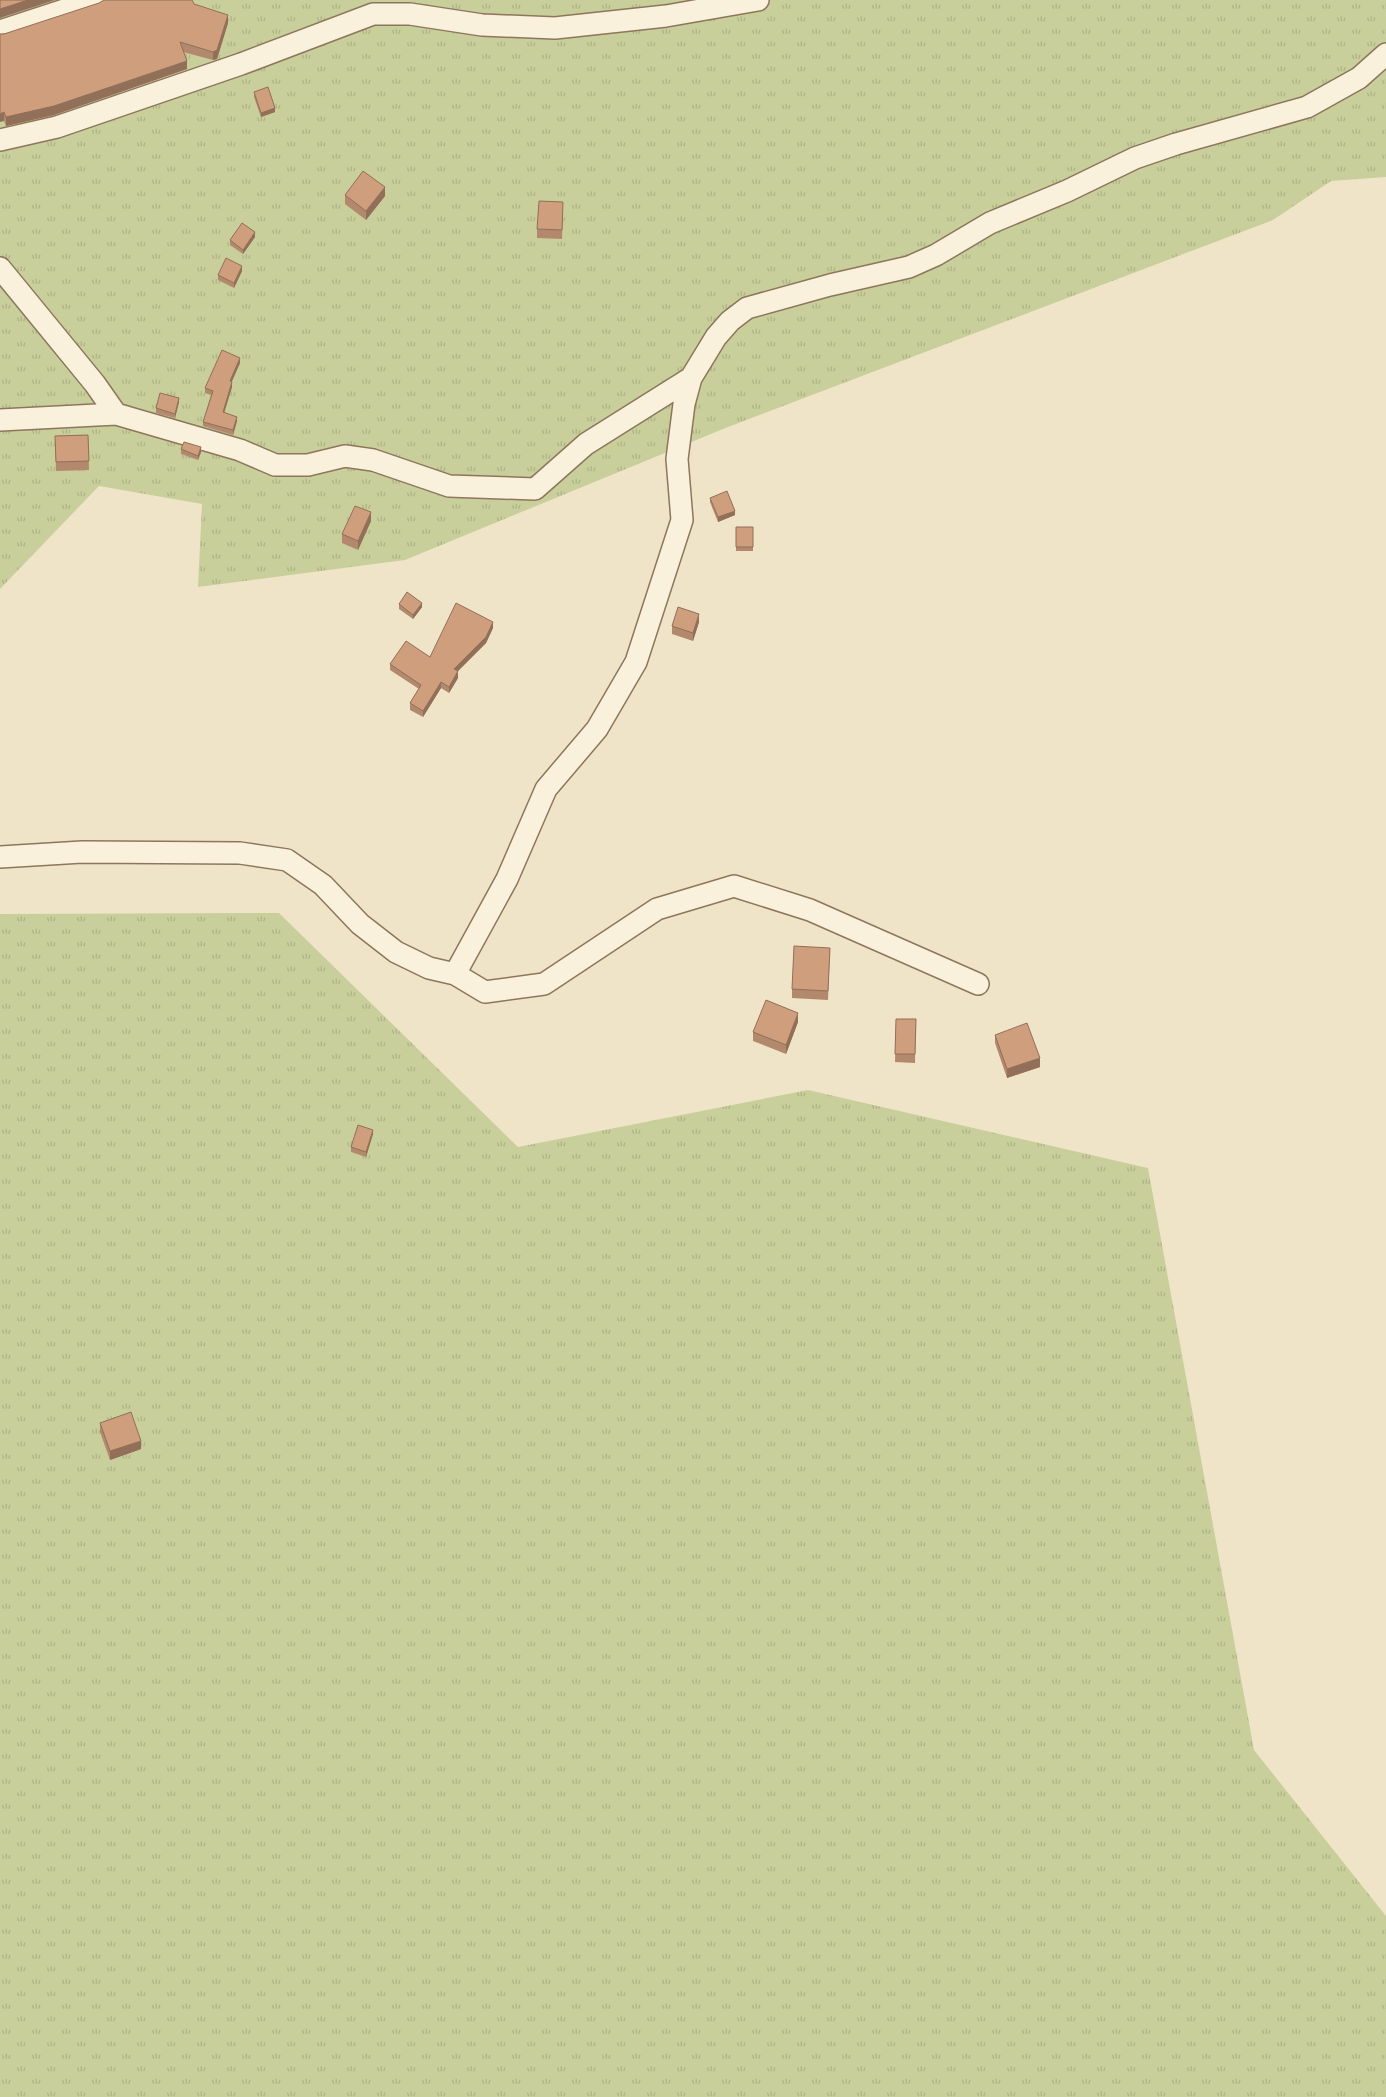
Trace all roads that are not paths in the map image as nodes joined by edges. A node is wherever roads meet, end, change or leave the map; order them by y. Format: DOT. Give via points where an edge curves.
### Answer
graph roads {
  1 [pos="95,0"];
  2 [pos="758,0"];
  3 [pos="402,7"];
  4 [pos="0,31"];
  5 [pos="1386,54"];
  6 [pos="0,140"];
  7 [pos="0,268"];
  8 [pos="690,378"];
  9 [pos="116,414"];
  10 [pos="0,420"];
  11 [pos="0,857"];
  12 [pos="454,974"];
  13 [pos="978,984"];
  1 -- 4 [label="street"];
  2 -- 3 [label="street" via="666,16 555,28 482,25"];
  3 -- 6 [label="street" via="373,14 57,127"];
  5 -- 8 [label="street" via="1359,78 1307,107 1135,158 990,223 909,267 747,308 716,337"];
  7 -- 9 [label="street"];
  8 -- 9 [label="street" via="586,444 535,489 449,486 373,460 345,456 308,465 275,465 240,450"];
  8 -- 12 [label="street" via="677,459 682,520 636,662 597,729 546,789 507,879"];
  9 -- 10 [label="street"];
  11 -- 12 [label="street" via="82,852 240,853 287,860 323,884 360,924 396,952 429,968"];
  12 -- 13 [label="street" via="484,992 544,984 656,910 734,886 810,910"];
}
